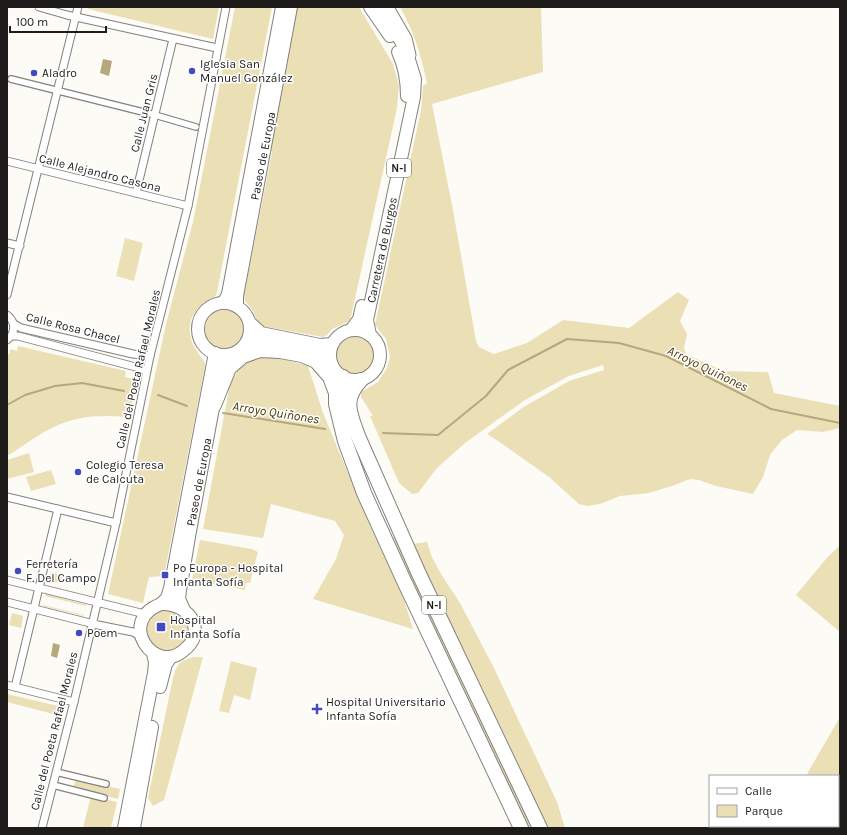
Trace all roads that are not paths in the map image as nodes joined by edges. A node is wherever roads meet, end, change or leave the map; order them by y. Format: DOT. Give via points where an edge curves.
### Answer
graph roads {
  1 [pos="39,7"];
  2 [pos="78,7"];
  3 [pos="226,7"];
  4 [pos="282,7"];
  5 [pos="291,7"];
  6 [pos="370,7"];
  7 [pos="381,7"];
  8 [pos="390,7"];
  9 [pos="75,16"];
  10 [pos="173,39"];
  11 [pos="217,48"];
  12 [pos="412,65"];
  13 [pos="11,79"];
  14 [pos="57,90"];
  15 [pos="155,115"];
  16 [pos="196,127"];
  17 [pos="7,161"];
  18 [pos="38,169"];
  19 [pos="136,193"];
  20 [pos="188,206"];
  21 [pos="7,243"];
  22 [pos="20,246"];
  23 [pos="7,295"];
  24 [pos="224,302"];
  25 [pos="237,305"];
  26 [pos="7,315"];
  27 [pos="250,323"];
  28 [pos="14,324"];
  29 [pos="351,330"];
  30 [pos="370,335"];
  31 [pos="10,338"];
  32 [pos="246,344"];
  33 [pos="332,344"];
  34 [pos="220,354"];
  35 [pos="150,356"];
  36 [pos="330,360"];
  37 [pos="148,370"];
  38 [pos="343,377"];
  39 [pos="361,380"];
  40 [pos="214,406"];
  41 [pos="340,419"];
  42 [pos="7,497"];
  43 [pos="58,509"];
  44 [pos="116,523"];
  45 [pos="7,580"];
  46 [pos="39,588"];
  47 [pos="7,602"];
  48 [pos="97,602"];
  49 [pos="160,604"];
  50 [pos="34,609"];
  51 [pos="184,610"];
  52 [pos="145,614"];
  53 [pos="92,623"];
  54 [pos="140,636"];
  55 [pos="152,654"];
  56 [pos="171,657"];
  57 [pos="7,685"];
  58 [pos="15,687"];
  59 [pos="74,702"];
  60 [pos="56,772"];
  61 [pos="106,784"];
  62 [pos="52,785"];
  63 [pos="104,798"];
  64 [pos="42,828"];
  65 [pos="124,828"];
  66 [pos="134,828"];
  67 [pos="521,828"];
  68 [pos="540,828"];
  1 -- 9 [label="street"];
  2 -- 9 [label="street"];
  3 -- 11 [label="street, Calle del Poeta Rafael Morales"];
  4 -- 24 [label="main road, Paseo de Europa" via="228,294"];
  5 -- 25 [label="main road, Paseo de Europa"];
  6 -- 29 [label="main road, Carretera de Burgos / N-I" via="394,43 402,61 408,98 359,320"];
  7 -- 12 [label="main road, Carretera de Burgos / N-I" via="400,37"];
  8 -- 12 [label="street" via="408,38"];
  9 -- 10 [label="street"];
  9 -- 14 [label="street"];
  10 -- 11 [label="street"];
  10 -- 15 [label="street, Calle Juan Gris"];
  11 -- 20 [label="street, Calle del Poeta Rafael Morales"];
  12 -- 30 [label="main road, Carretera de Burgos / N-I" via="415,79 414,97 367,320"];
  13 -- 14 [label="street"];
  14 -- 15 [label="street"];
  14 -- 18 [label="street"];
  15 -- 16 [label="street"];
  15 -- 19 [label="street, Calle Juan Gris"];
  17 -- 18 [label="street, Calle Alejandro Casona"];
  18 -- 19 [label="street, Calle Alejandro Casona"];
  18 -- 22 [label="street"];
  19 -- 20 [label="street, Calle Alejandro Casona"];
  20 -- 35 [label="street, Calle del Poeta Rafael Morales"];
  21 -- 22 [label="street"];
  22 -- 23 [label="street"];
  24 -- 25 [label="main road"];
  24 -- 34 [label="main road" via="209,307 203,313 198,328 205,346"];
  25 -- 27 [label="main road" via="248,316"];
  26 -- 28 [label="street"];
  27 -- 32 [label="main road" via="250,334"];
  27 -- 33 [label="main road" via="261,333 320,345"];
  28 -- 31 [label="street"];
  28 -- 35 [label="street, Calle Rosa Chacel" via="21,328"];
  29 -- 30 [label="main road"];
  29 -- 33 [label="main road, N-I" via="339,336"];
  30 -- 39 [label="main road, N-I" via="376,341 380,356 374,371"];
  31 -- 37 [label="street, Calle Rosa Chacel"];
  32 -- 34 [label="main road" via="237,352"];
  32 -- 36 [label="main road" via="259,341 318,353"];
  33 -- 36 [label="main road"];
  34 -- 40 [label="main road, Paseo de Europa" via="222,360"];
  34 -- 49 [label="main road, Paseo de Europa" via="170,588 167,598"];
  35 -- 37 [label="street, Calle del Poeta Rafael Morales"];
  36 -- 38 [label="main road"];
  37 -- 44 [label="street, Calle del Poeta Rafael Morales"];
  38 -- 39 [label="main road"];
  38 -- 41 [label="highway, N-I"];
  39 -- 68 [label="highway, N-I" via="350,395 349,404 358,436 419,574"];
  40 -- 41 [label="highway" via="229,368 243,356 260,350 280,351 302,355 316,361 330,377 336,393"];
  40 -- 51 [label="main road, Paseo de Europa" via="180,590 179,599"];
  41 -- 67 [label="highway, N-I" via="345,441 367,500"];
  42 -- 43 [label="street"];
  43 -- 44 [label="street"];
  43 -- 46 [label="street"];
  44 -- 48 [label="street, Calle del Poeta Rafael Morales"];
  45 -- 46 [label="street"];
  46 -- 48 [label="street"];
  46 -- 50 [label="street"];
  47 -- 50 [label="street"];
  48 -- 52 [label="street"];
  48 -- 53 [label="street, Calle del Poeta Rafael Morales"];
  49 -- 51 [label="main road"];
  49 -- 52 [label="main road"];
  50 -- 53 [label="street"];
  50 -- 58 [label="street"];
  51 -- 56 [label="main road" via="195,627 193,639 180,654"];
  52 -- 54 [label="main road" via="140,626"];
  53 -- 54 [label="street" via="133,632"];
  53 -- 59 [label="street, Calle del Poeta Rafael Morales"];
  54 -- 55 [label="main road"];
  55 -- 56 [label="main road"];
  55 -- 65 [label="main road" via="155,663 154,673"];
  56 -- 66 [label="main road" via="162,675"];
  57 -- 58 [label="street"];
  58 -- 59 [label="street"];
  59 -- 60 [label="street, Calle del Poeta Rafael Morales"];
  60 -- 61 [label="street"];
  60 -- 62 [label="street, Calle del Poeta Rafael Morales"];
  62 -- 63 [label="street"];
  62 -- 64 [label="street, Calle del Poeta Rafael Morales"];
}
